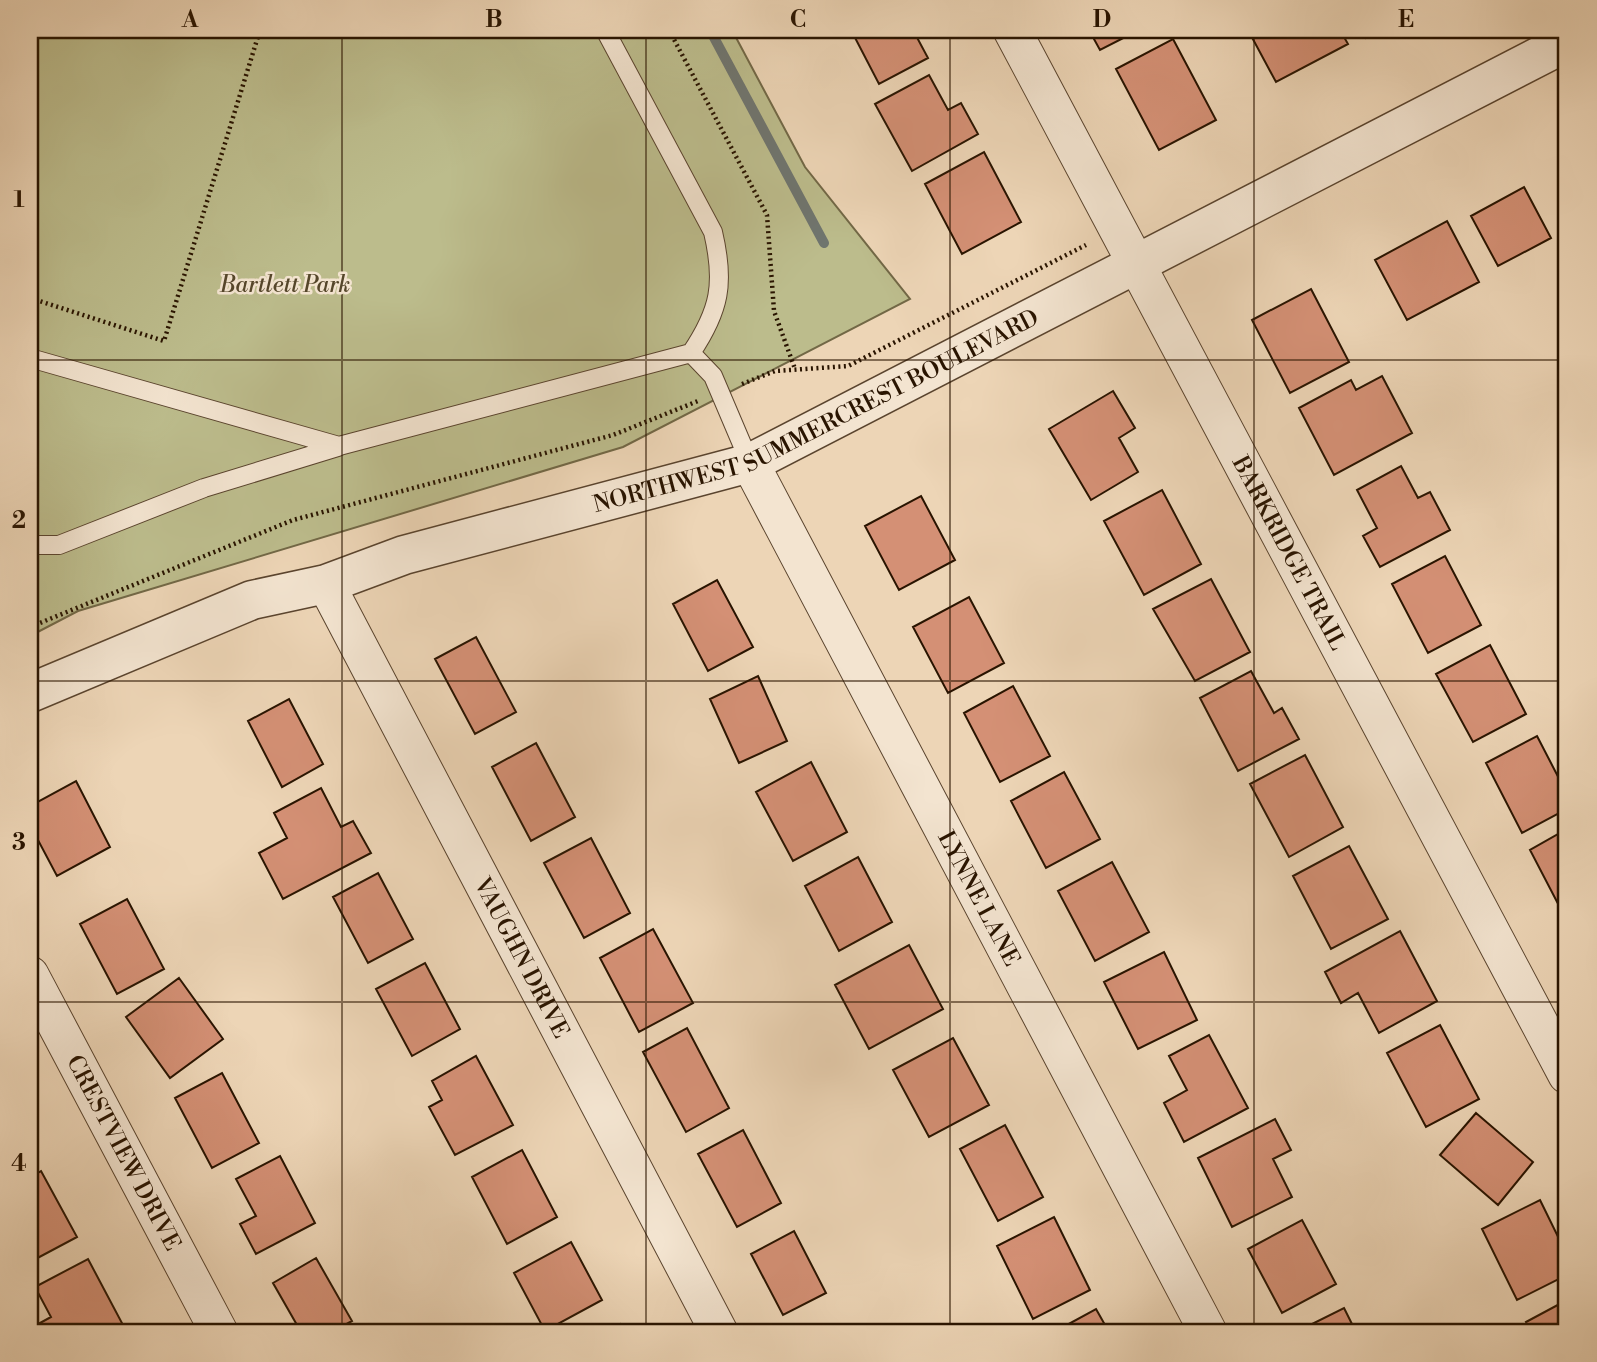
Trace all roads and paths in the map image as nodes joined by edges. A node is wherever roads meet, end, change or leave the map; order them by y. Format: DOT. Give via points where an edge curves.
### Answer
graph roads {
  1 [pos="260,30"];
  2 [pos="605,30"];
  3 [pos="669,30"];
  4 [pos="1012,30"];
  5 [pos="1567,42"];
  6 [pos="1118,229"];
  7 [pos="1137,265"];
  8 [pos="30,298"];
  9 [pos="691,353"];
  10 [pos="30,358"];
  11 [pos="795,369"];
  12 [pos="720,393"];
  13 [pos="338,446"];
  14 [pos="750,463"];
  15 [pos="30,545"];
  16 [pos="326,584"];
  17 [pos="30,627"];
  18 [pos="30,692"];
  19 [pos="30,975"];
  20 [pos="1567,1075"];
  21 [pos="219,1332"];
  22 [pos="719,1332"];
  23 [pos="1208,1332"];
  1 -- 8 [label="path" via="164,341"];
  2 -- 9 [label="lane" via="713,232 720,264 719,296 709,326"];
  3 -- 11 [label="path" via="767,215 774,311"];
  4 -- 6 [label="street, BARKRIDGE TRAIL"];
  5 -- 7 [label="street, NORTHWEST SUMMERCREST BOULEVARD"];
  6 -- 7 [label="street, BARKRIDGE TRAIL"];
  6 -- 11 [label="path" via="848,366"];
  7 -- 14 [label="street, NORTHWEST SUMMERCREST BOULEVARD"];
  7 -- 20 [label="street, BARKRIDGE TRAIL"];
  9 -- 12 [label="lane" via="713,376"];
  9 -- 13 [label="lane"];
  10 -- 13 [label="lane"];
  11 -- 12 [label="path" via="775,371"];
  12 -- 14 [label="lane"];
  12 -- 17 [label="path" via="613,435 293,520"];
  13 -- 15 [label="lane" via="204,488 59,545"];
  14 -- 16 [label="street, NORTHWEST SUMMERCREST BOULEVARD" via="404,555"];
  14 -- 23 [label="street, LYNNE LANE"];
  16 -- 18 [label="street, NORTHWEST SUMMERCREST BOULEVARD" via="252,600"];
  16 -- 22 [label="street, VAUGHN DRIVE"];
  19 -- 21 [label="street, CRESTVIEW DRIVE"];
}
